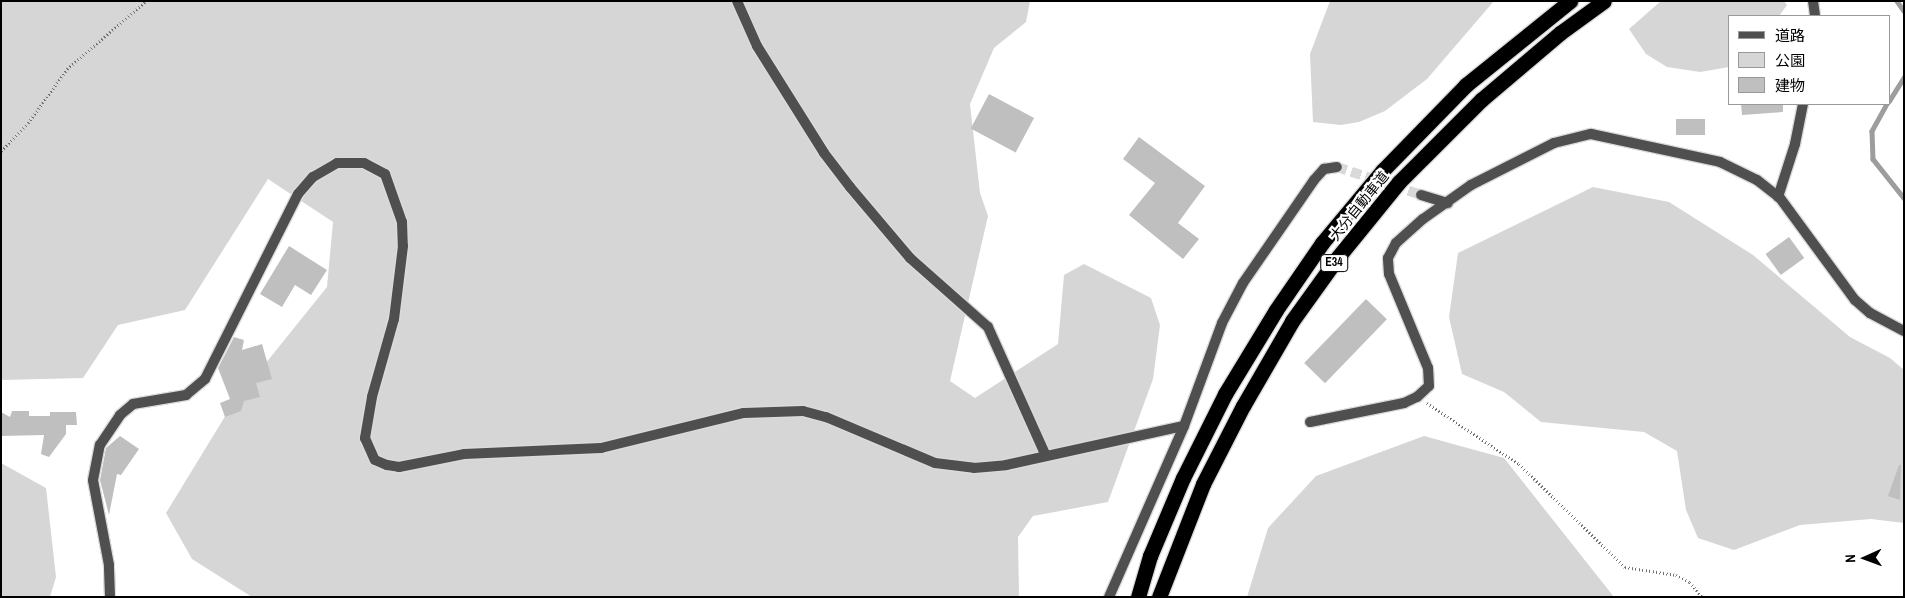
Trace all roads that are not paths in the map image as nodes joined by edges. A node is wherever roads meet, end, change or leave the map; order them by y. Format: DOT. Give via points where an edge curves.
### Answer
graph roads {
  1 [pos="736,1"];
  2 [pos="1570,1"];
  3 [pos="1604,1"];
  4 [pos="1813,1"];
  5 [pos="1815,15"];
  6 [pos="1803,105"];
  7 [pos="1338,167"];
  8 [pos="1421,195"];
  9 [pos="1778,197"];
  10 [pos="1448,204"];
  11 [pos="1904,331"];
  12 [pos="1310,422"];
  13 [pos="1184,426"];
  14 [pos="1045,454"];
  15 [pos="110,597"];
  16 [pos="1109,597"];
  17 [pos="1138,597"];
  18 [pos="1160,597"];
  1 -- 14 [label="street" via="757,46 845,180 910,258 988,327"];
  2 -- 17 [label="highway, 大分自動車道 / E34" via="1466,85 1383,170 1322,243 1225,394 1183,478 1150,556"];
  3 -- 18 [label="highway, 大分自動車道 / E34" via="1560,33 1481,100 1399,182 1338,257 1292,321 1243,406 1203,484"];
  4 -- 5 [label="street"];
  6 -- 9 [label="street" via="1795,144"];
  7 -- 13 [label="street" via="1324,169 1314,180 1243,283 1222,323"];
  8 -- 10 [label="street"];
  9 -- 10 [label="street" via="1757,180 1720,162 1591,134 1554,143 1471,185"];
  9 -- 11 [label="street" via="1855,300 1870,313"];
  10 -- 12 [label="street" via="1423,219 1403,237 1388,258 1393,289 1428,368 1429,386 1417,397 1386,408"];
  13 -- 14 [label="street"];
  13 -- 16 [label="street"];
  14 -- 15 [label="street" via="1006,465 974,468 935,463 826,417 803,411 744,414 601,448 464,454 399,467 387,465 375,460 365,438 372,397 394,319 403,246 402,222 385,174 364,163 337,163 313,177 298,194 205,379 186,395 133,404 120,415 100,445 93,480 109,566"];
}
